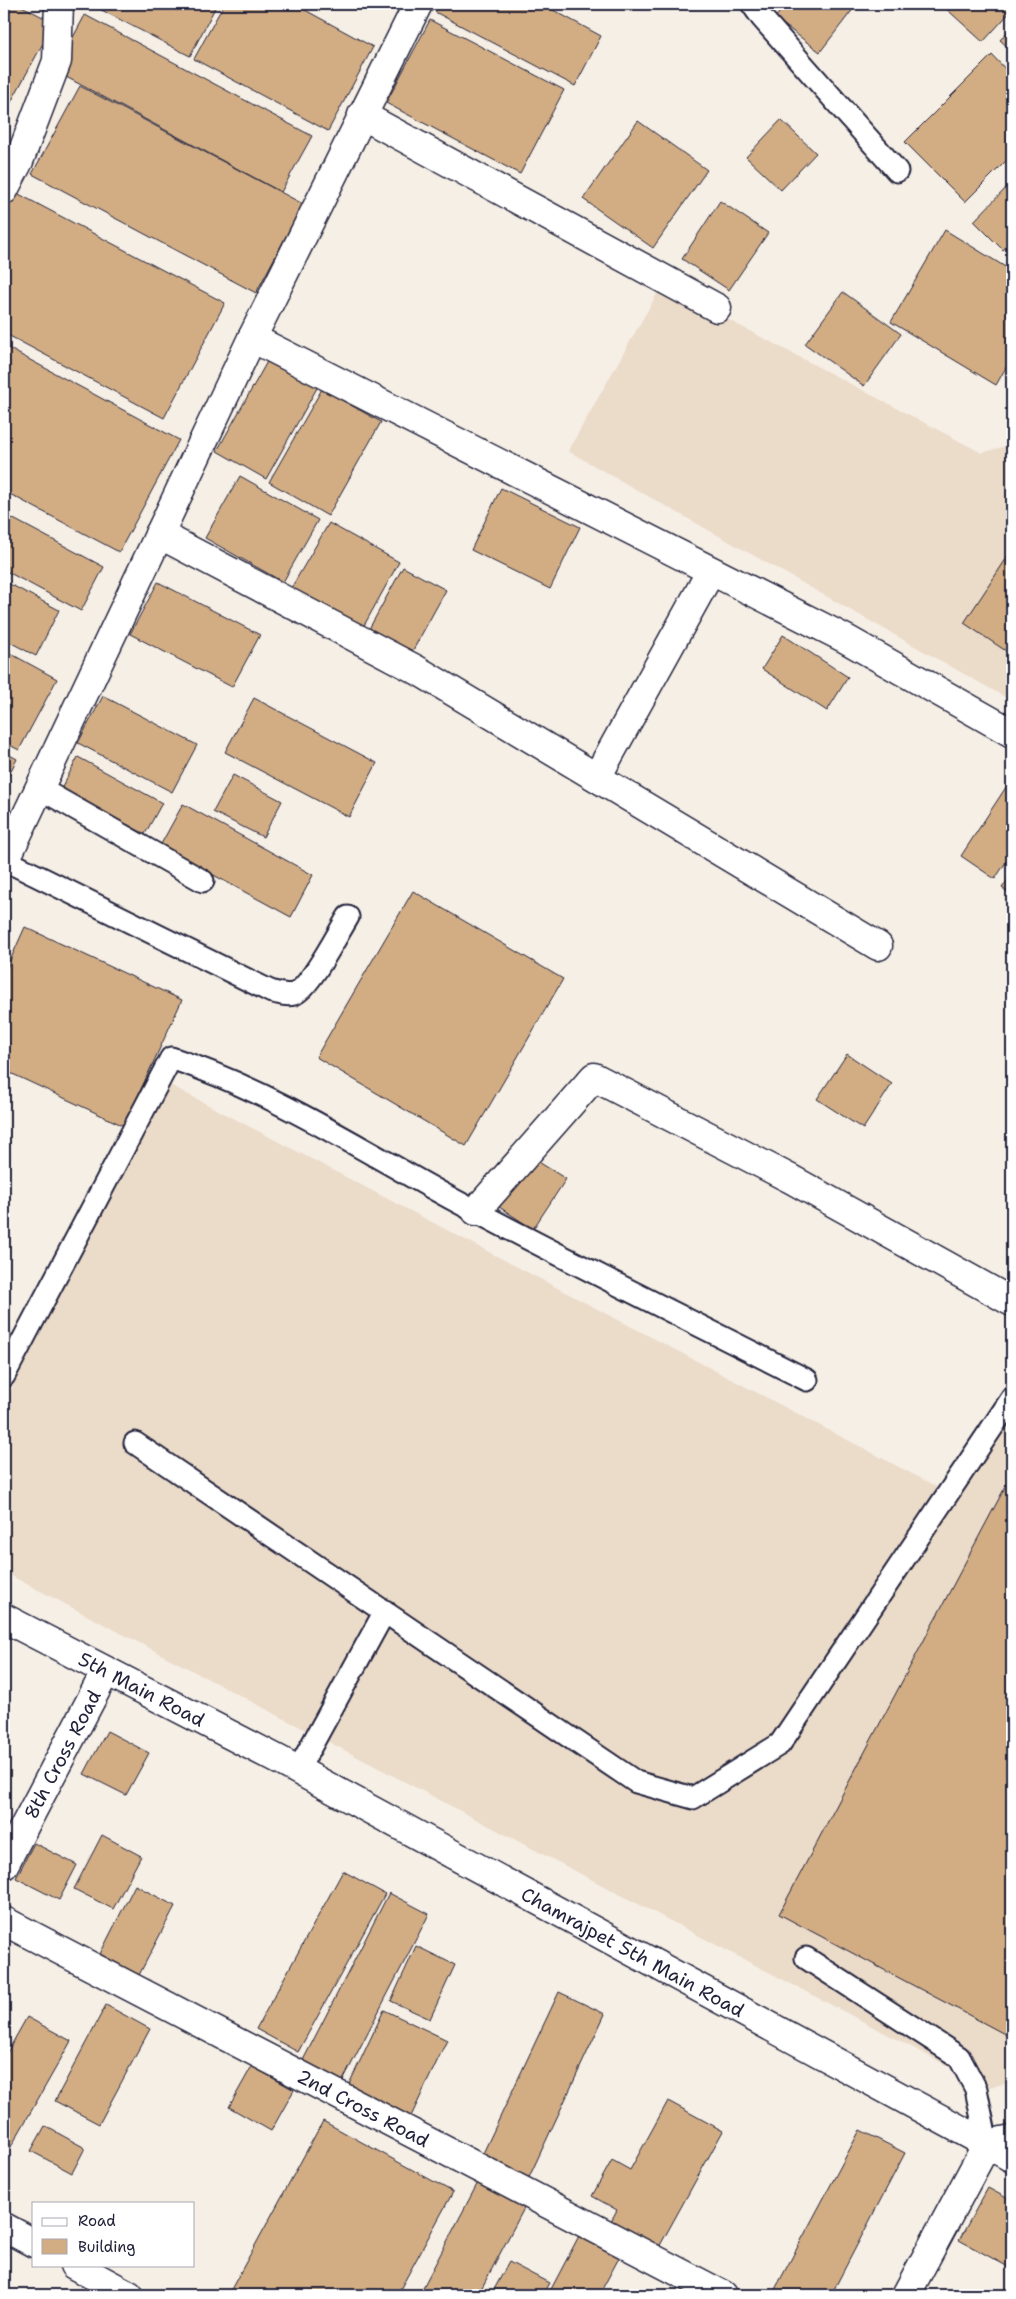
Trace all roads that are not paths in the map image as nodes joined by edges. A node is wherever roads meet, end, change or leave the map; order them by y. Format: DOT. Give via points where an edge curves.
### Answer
graph roads {
  1 [pos="59,4"];
  2 [pos="752,4"];
  3 [pos="413,5"];
  4 [pos="362,115"];
  5 [pos="897,171"];
  6 [pos="4,190"];
  7 [pos="716,308"];
  8 [pos="252,338"];
  9 [pos="159,534"];
  10 [pos="711,571"];
  11 [pos="1012,733"];
  12 [pos="597,777"];
  13 [pos="39,788"];
  14 [pos="4,861"];
  15 [pos="203,881"];
  16 [pos="348,917"];
  17 [pos="878,946"];
  18 [pos="476,1211"];
  19 [pos="1012,1302"];
  20 [pos="4,1376"];
  21 [pos="807,1380"];
  22 [pos="1012,1398"];
  23 [pos="135,1443"];
  24 [pos="385,1611"];
  25 [pos="4,1618"];
  26 [pos="106,1671"];
  27 [pos="288,1765"];
  28 [pos="4,1865"];
  29 [pos="4,1921"];
  30 [pos="806,1958"];
  31 [pos="1000,2142"];
  32 [pos="1012,2158"];
  33 [pos="4,2227"];
  34 [pos="32,2242"];
  35 [pos="76,2266"];
  36 [pos="129,2295"];
  37 [pos="723,2295"];
  38 [pos="906,2295"];
  1 -- 6 [label="street" via="57,61 19,161"];
  2 -- 5 [label="lane"];
  3 -- 4 [label="street"];
  4 -- 7 [label="street"];
  4 -- 8 [label="street"];
  8 -- 9 [label="street"];
  8 -- 10 [label="street"];
  9 -- 12 [label="street" via="417,670"];
  9 -- 13 [label="street"];
  10 -- 11 [label="street" via="846,639"];
  10 -- 12 [label="street"];
  12 -- 17 [label="street"];
  13 -- 14 [label="street"];
  13 -- 15 [label="lane"];
  14 -- 16 [label="lane" via="284,995 294,994 306,985"];
  18 -- 19 [label="street" via="594,1076 791,1179"];
  18 -- 20 [label="lane" via="327,1129 214,1072 171,1058"];
  18 -- 21 [label="lane"];
  22 -- 24 [label="lane" via="780,1744 693,1798 636,1782"];
  23 -- 24 [label="lane"];
  24 -- 27 [label="lane"];
  25 -- 26 [label="street, 5th Main Road"];
  26 -- 27 [label="street, 5th Main Road"];
  26 -- 28 [label="street, 8th Cross Road"];
  27 -- 31 [label="street, Chamrajpet 5th Main Road"];
  29 -- 37 [label="street, 2nd Cross Road"];
  30 -- 31 [label="lane" via="959,2057"];
  31 -- 32 [label="street, Chamrajpet 5th Main Road"];
  31 -- 38 [label="street"];
  33 -- 34 [label="street"];
  35 -- 36 [label="street"];
}
